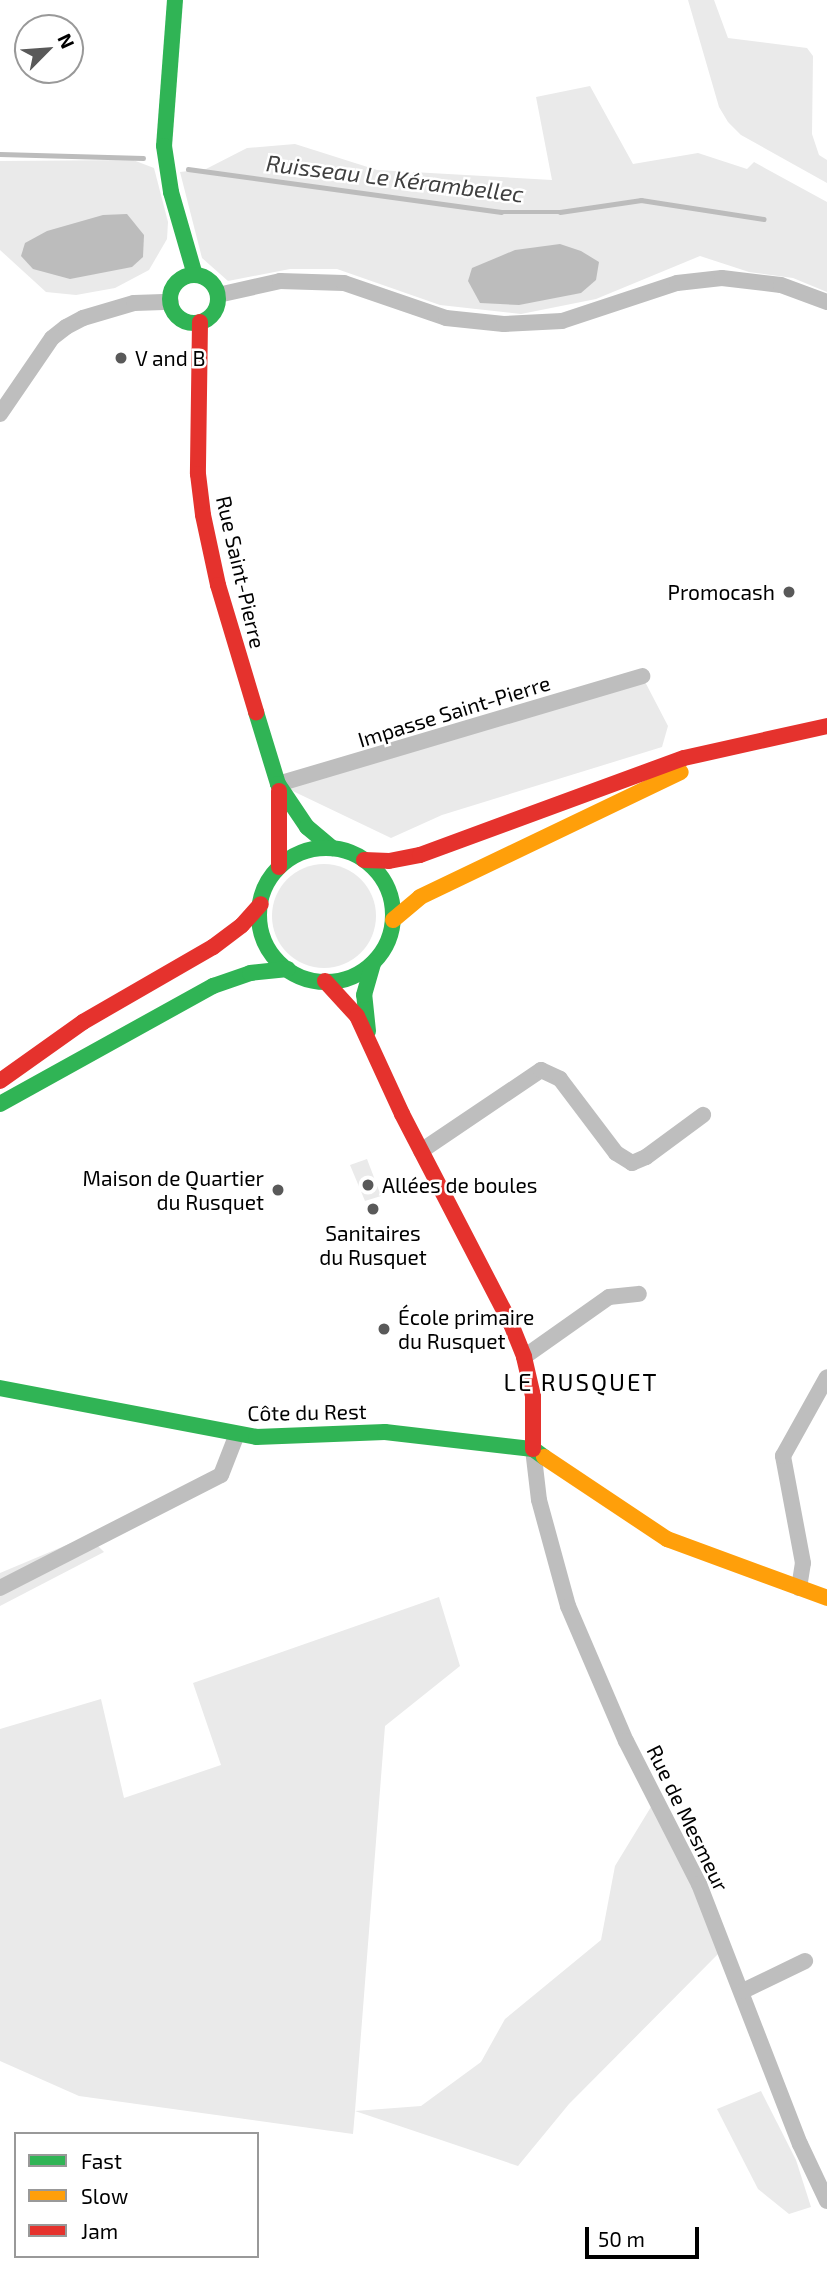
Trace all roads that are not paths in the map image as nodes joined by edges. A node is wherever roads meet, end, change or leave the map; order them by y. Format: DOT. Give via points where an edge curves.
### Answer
graph roads {
  1 [pos="175,0"];
  2 [pos="195,275"];
  3 [pos="218,295"];
  4 [pos="171,302"];
  5 [pos="827,302"];
  6 [pos="200,323"];
  7 [pos="0,414"];
  8 [pos="642,676"];
  9 [pos="827,726"];
  10 [pos="733,749"];
  11 [pos="278,784"];
  12 [pos="332,848"];
  13 [pos="364,860"];
  14 [pos="279,867"];
  15 [pos="261,904"];
  16 [pos="393,920"];
  17 [pos="373,963"];
  18 [pos="288,969"];
  19 [pos="325,981"];
  20 [pos="369,1041"];
  21 [pos="0,1081"];
  22 [pos="0,1104"];
  23 [pos="703,1115"];
  24 [pos="421,1151"];
  25 [pos="639,1294"];
  26 [pos="524,1357"];
  27 [pos="827,1377"];
  28 [pos="0,1388"];
  29 [pos="237,1434"];
  30 [pos="533,1449"];
  31 [pos="0,1588"];
  32 [pos="799,1588"];
  33 [pos="827,1598"];
  34 [pos="805,1961"];
  35 [pos="743,1991"];
  36 [pos="827,2200"];
  1 -- 2 [label="main road" via="164,146 170,192"];
  2 -- 3 [label="main road" via="211,282"];
  2 -- 4 [label="main road" via="177,283"];
  3 -- 5 [label="street" via="280,281 344,283 446,318 504,324 562,321 677,283 722,278 781,285"];
  3 -- 6 [label="main road" via="215,310"];
  4 -- 6 [label="main road" via="184,321"];
  4 -- 7 [label="street" via="134,303 66,327 52,338"];
  6 -- 11 [label="main road, Rue Saint-Pierre" via="197,438 203,515 218,585"];
  8 -- 11 [label="street, Impasse Saint-Pierre"];
  9 -- 10 [label="main road"];
  10 -- 13 [label="main road" via="637,773 420,855"];
  10 -- 16 [label="main road" via="477,868 420,898"];
  11 -- 12 [label="main road, Rue Saint-Pierre" via="307,827"];
  11 -- 14 [label="main road, Rue Saint-Pierre"];
  12 -- 13 [label="main road"];
  12 -- 14 [label="main road" via="304,852"];
  13 -- 16 [label="main road" via="387,886"];
  14 -- 15 [label="main road"];
  15 -- 18 [label="main road" via="265,940"];
  15 -- 21 [label="main road" via="213,947 83,1022"];
  16 -- 17 [label="main road" via="387,943"];
  17 -- 19 [label="main road" via="356,975"];
  17 -- 20 [label="main road" via="364,995"];
  18 -- 19 [label="main road"];
  18 -- 22 [label="main road" via="250,973 213,986"];
  19 -- 20 [label="main road" via="352,1010"];
  20 -- 24 [label="main road"];
  23 -- 24 [label="street" via="632,1163 616,1153 560,1079 541,1070"];
  24 -- 26 [label="main road" via="470,1240"];
  25 -- 26 [label="street" via="608,1297"];
  26 -- 30 [label="main road" via="533,1396"];
  27 -- 32 [label="street" via="783,1456 802,1554"];
  28 -- 29 [label="main road, Côte du Rest"];
  29 -- 30 [label="main road, Côte du Rest" via="385,1432"];
  29 -- 31 [label="street" via="221,1475"];
  30 -- 32 [label="main road" via="667,1539"];
  30 -- 35 [label="street, Rue de Mesmeur" via="539,1500 568,1606 626,1741 699,1884"];
  32 -- 33 [label="main road"];
  34 -- 35 [label="street"];
  35 -- 36 [label="street, Rue de Mesmeur" via="800,2144"];
}
